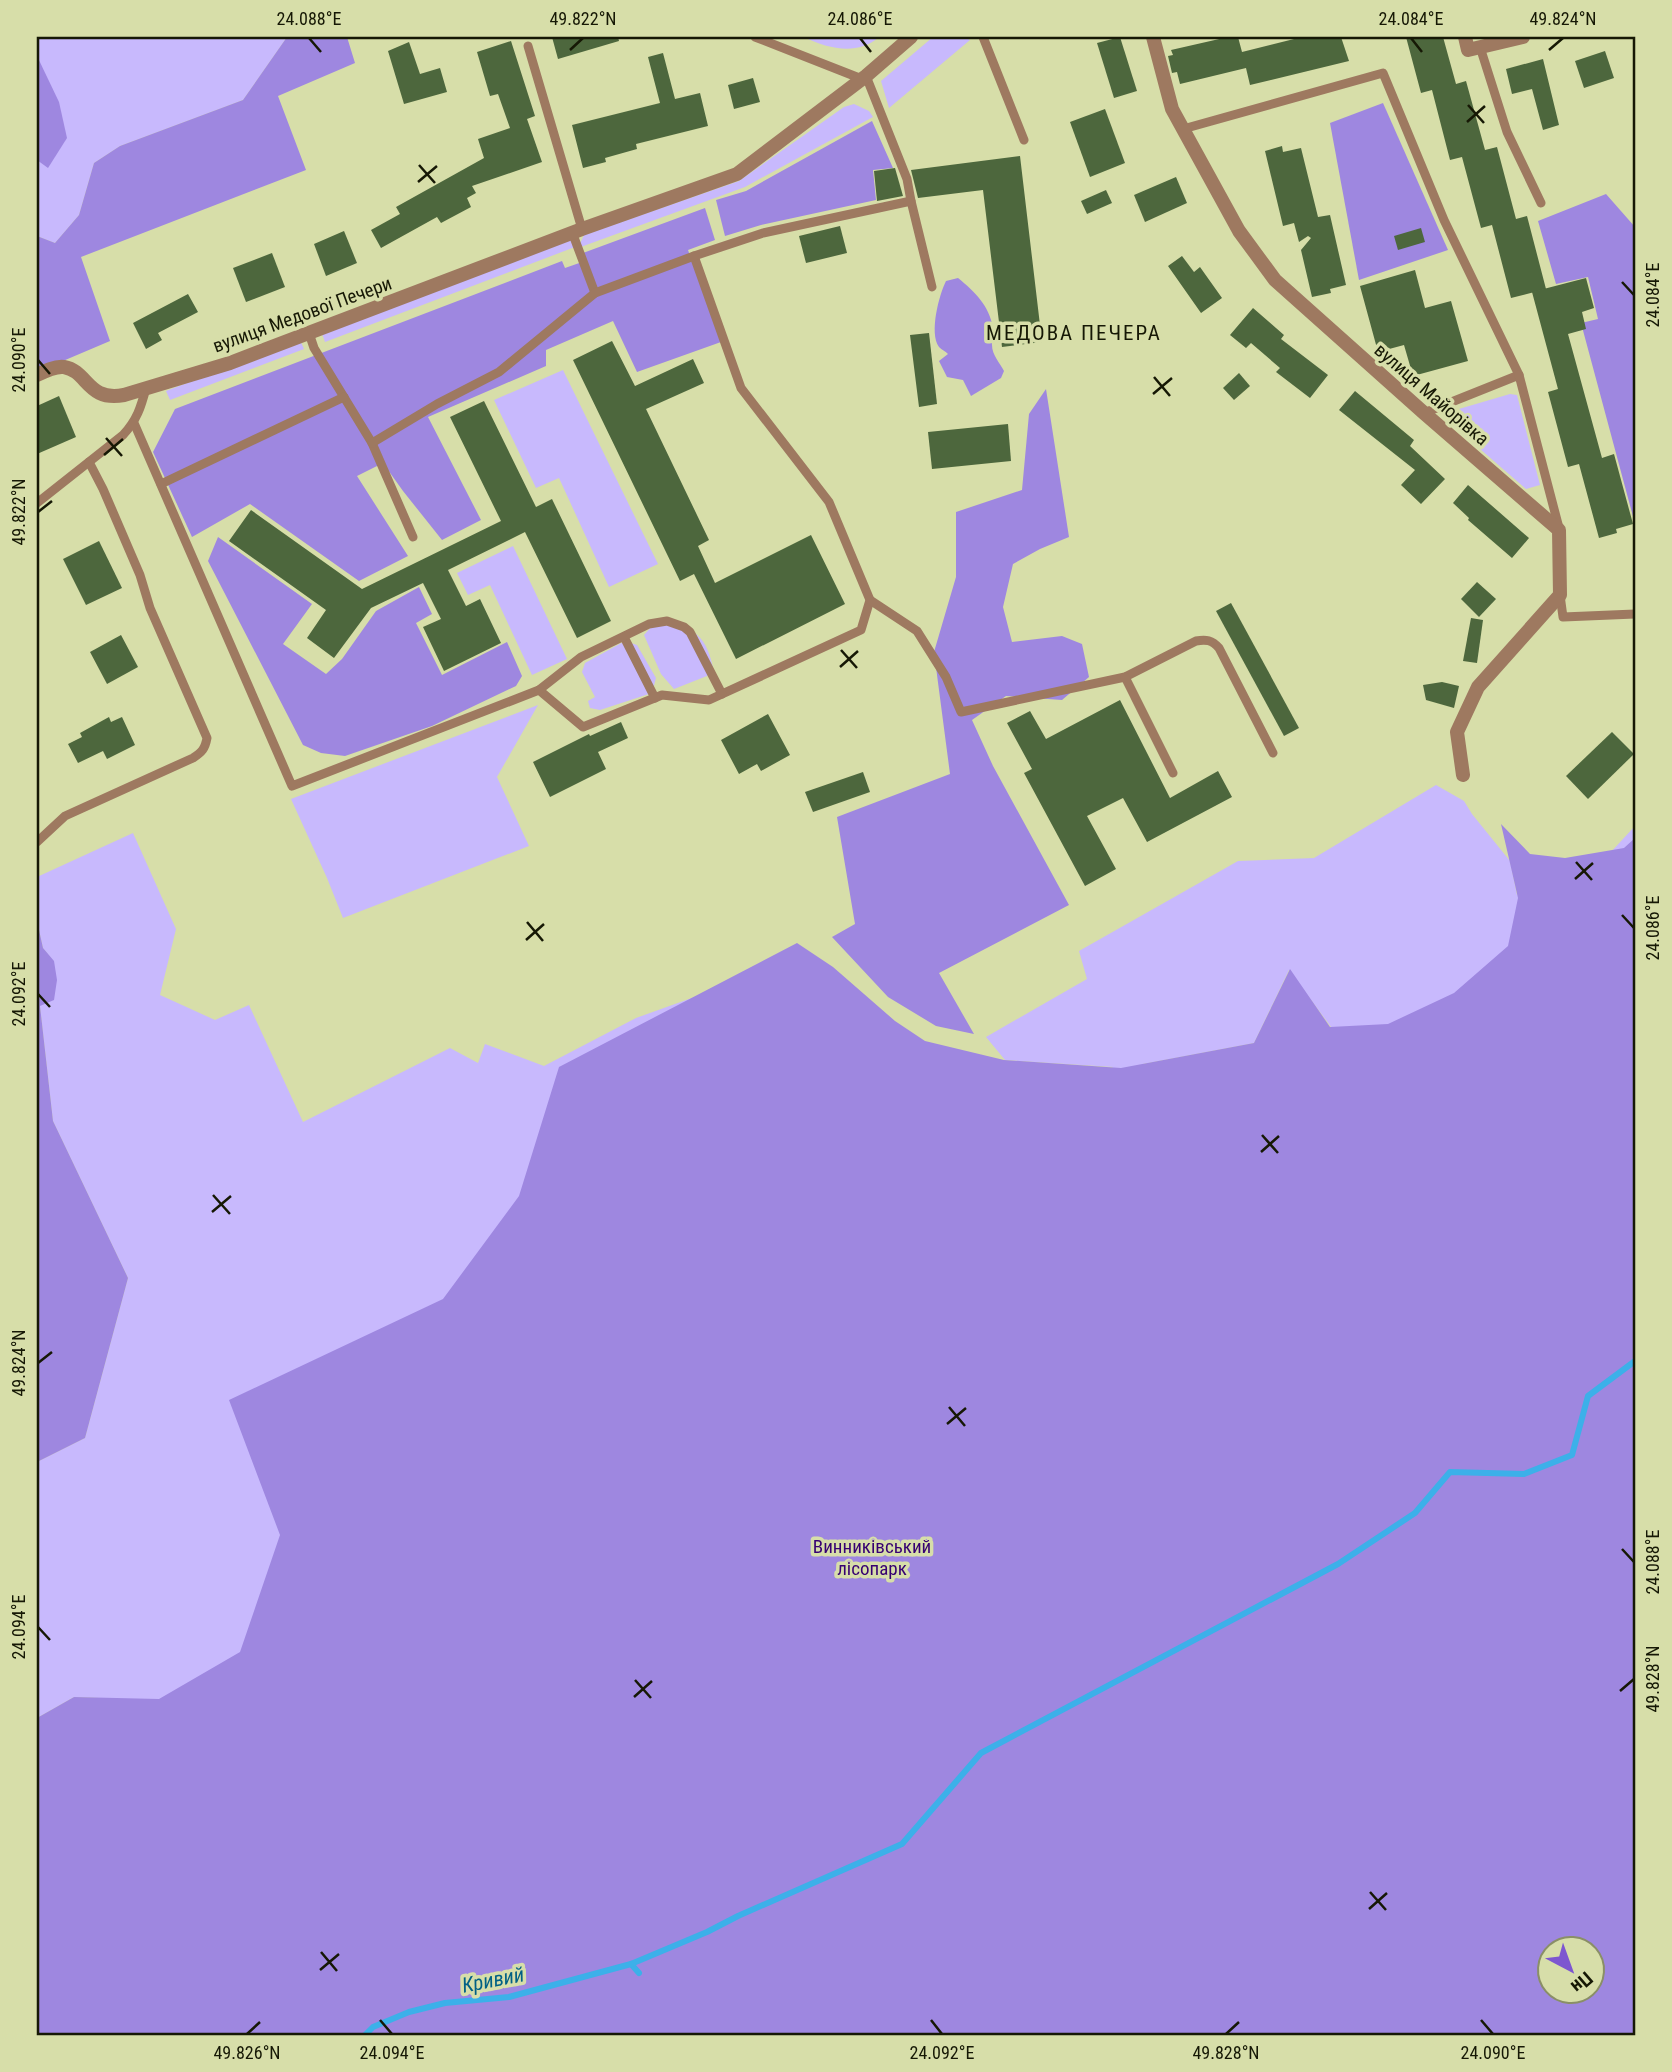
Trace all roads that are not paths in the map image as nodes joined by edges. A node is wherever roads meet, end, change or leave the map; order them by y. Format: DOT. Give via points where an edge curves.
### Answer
graph roads {
  1 [pos="755,37"];
  2 [pos="911,37"];
  3 [pos="983,37"];
  4 [pos="1153,37"];
  5 [pos="1523,37"];
  6 [pos="1471,44"];
  7 [pos="528,46"];
  8 [pos="864,77"];
  9 [pos="1183,129"];
  10 [pos="1024,140"];
  11 [pos="911,201"];
  12 [pos="1541,203"];
  13 [pos="577,230"];
  14 [pos="694,256"];
  15 [pos="933,287"];
  16 [pos="595,293"];
  17 [pos="309,333"];
  18 [pos="37,375"];
  19 [pos="1519,375"];
  20 [pos="146,388"];
  21 [pos="344,397"];
  22 [pos="1424,413"];
  23 [pos="134,423"];
  24 [pos="372,443"];
  25 [pos="89,462"];
  26 [pos="162,484"];
  27 [pos="37,503"];
  28 [pos="1559,530"];
  29 [pos="413,537"];
  30 [pos="1560,595"];
  31 [pos="870,600"];
  32 [pos="1635,614"];
  33 [pos="624,637"];
  34 [pos="1125,677"];
  35 [pos="539,690"];
  36 [pos="722,694"];
  37 [pos="655,698"];
  38 [pos="1273,753"];
  39 [pos="1173,773"];
  40 [pos="1463,775"];
  41 [pos="37,842"];
  1 -- 8 [label="lane"];
  2 -- 8 [label="street, вулиця Медової Печери"];
  3 -- 10 [label="lane"];
  4 -- 9 [label="street, вулиця Майорівка" via="1172,110"];
  5 -- 6 [label="street"];
  6 -- 12 [label="lane"];
  7 -- 13 [label="lane"];
  8 -- 11 [label="lane" via="907,179"];
  8 -- 13 [label="street, вулиця Медової Печери" via="737,174"];
  9 -- 19 [label="lane" via="1383,73 1444,220"];
  9 -- 22 [label="street, вулиця Майорівка" via="1239,231 1275,281"];
  11 -- 14 [label="lane" via="763,233"];
  11 -- 15 [label="lane"];
  13 -- 16 [label="lane"];
  13 -- 17 [label="street, вулиця Медової Печери"];
  14 -- 16 [label="lane"];
  14 -- 31 [label="lane" via="741,388 829,502"];
  16 -- 24 [label="lane" via="499,372"];
  17 -- 20 [label="street, вулиця Медової Печери"];
  17 -- 21 [label="lane"];
  18 -- 20 [label="street, вулиця Медової Печери" via="64,367 105,396"];
  19 -- 22 [label="lane"];
  19 -- 28 [label="lane"];
  20 -- 23 [label="lane"];
  21 -- 24 [label="lane"];
  21 -- 26 [label="lane"];
  22 -- 28 [label="street, вулиця Майорівка"];
  23 -- 25 [label="lane"];
  23 -- 26 [label="lane"];
  24 -- 29 [label="lane"];
  25 -- 27 [label="lane"];
  25 -- 41 [label="lane" via="207,738 193,758 65,816"];
  26 -- 35 [label="lane" via="292,786"];
  28 -- 30 [label="street"];
  30 -- 32 [label="lane" via="1563,617"];
  30 -- 40 [label="street" via="1478,687 1457,732"];
  31 -- 34 [label="lane" via="918,631 961,712"];
  31 -- 36 [label="lane" via="861,630"];
  33 -- 35 [label="lane" via="581,657"];
  33 -- 36 [label="lane" via="658,621 684,627"];
  33 -- 37 [label="lane"];
  34 -- 38 [label="lane" via="1196,641 1213,642"];
  34 -- 39 [label="lane"];
  35 -- 37 [label="lane" via="583,727"];
  36 -- 37 [label="lane" via="709,700"];
}
